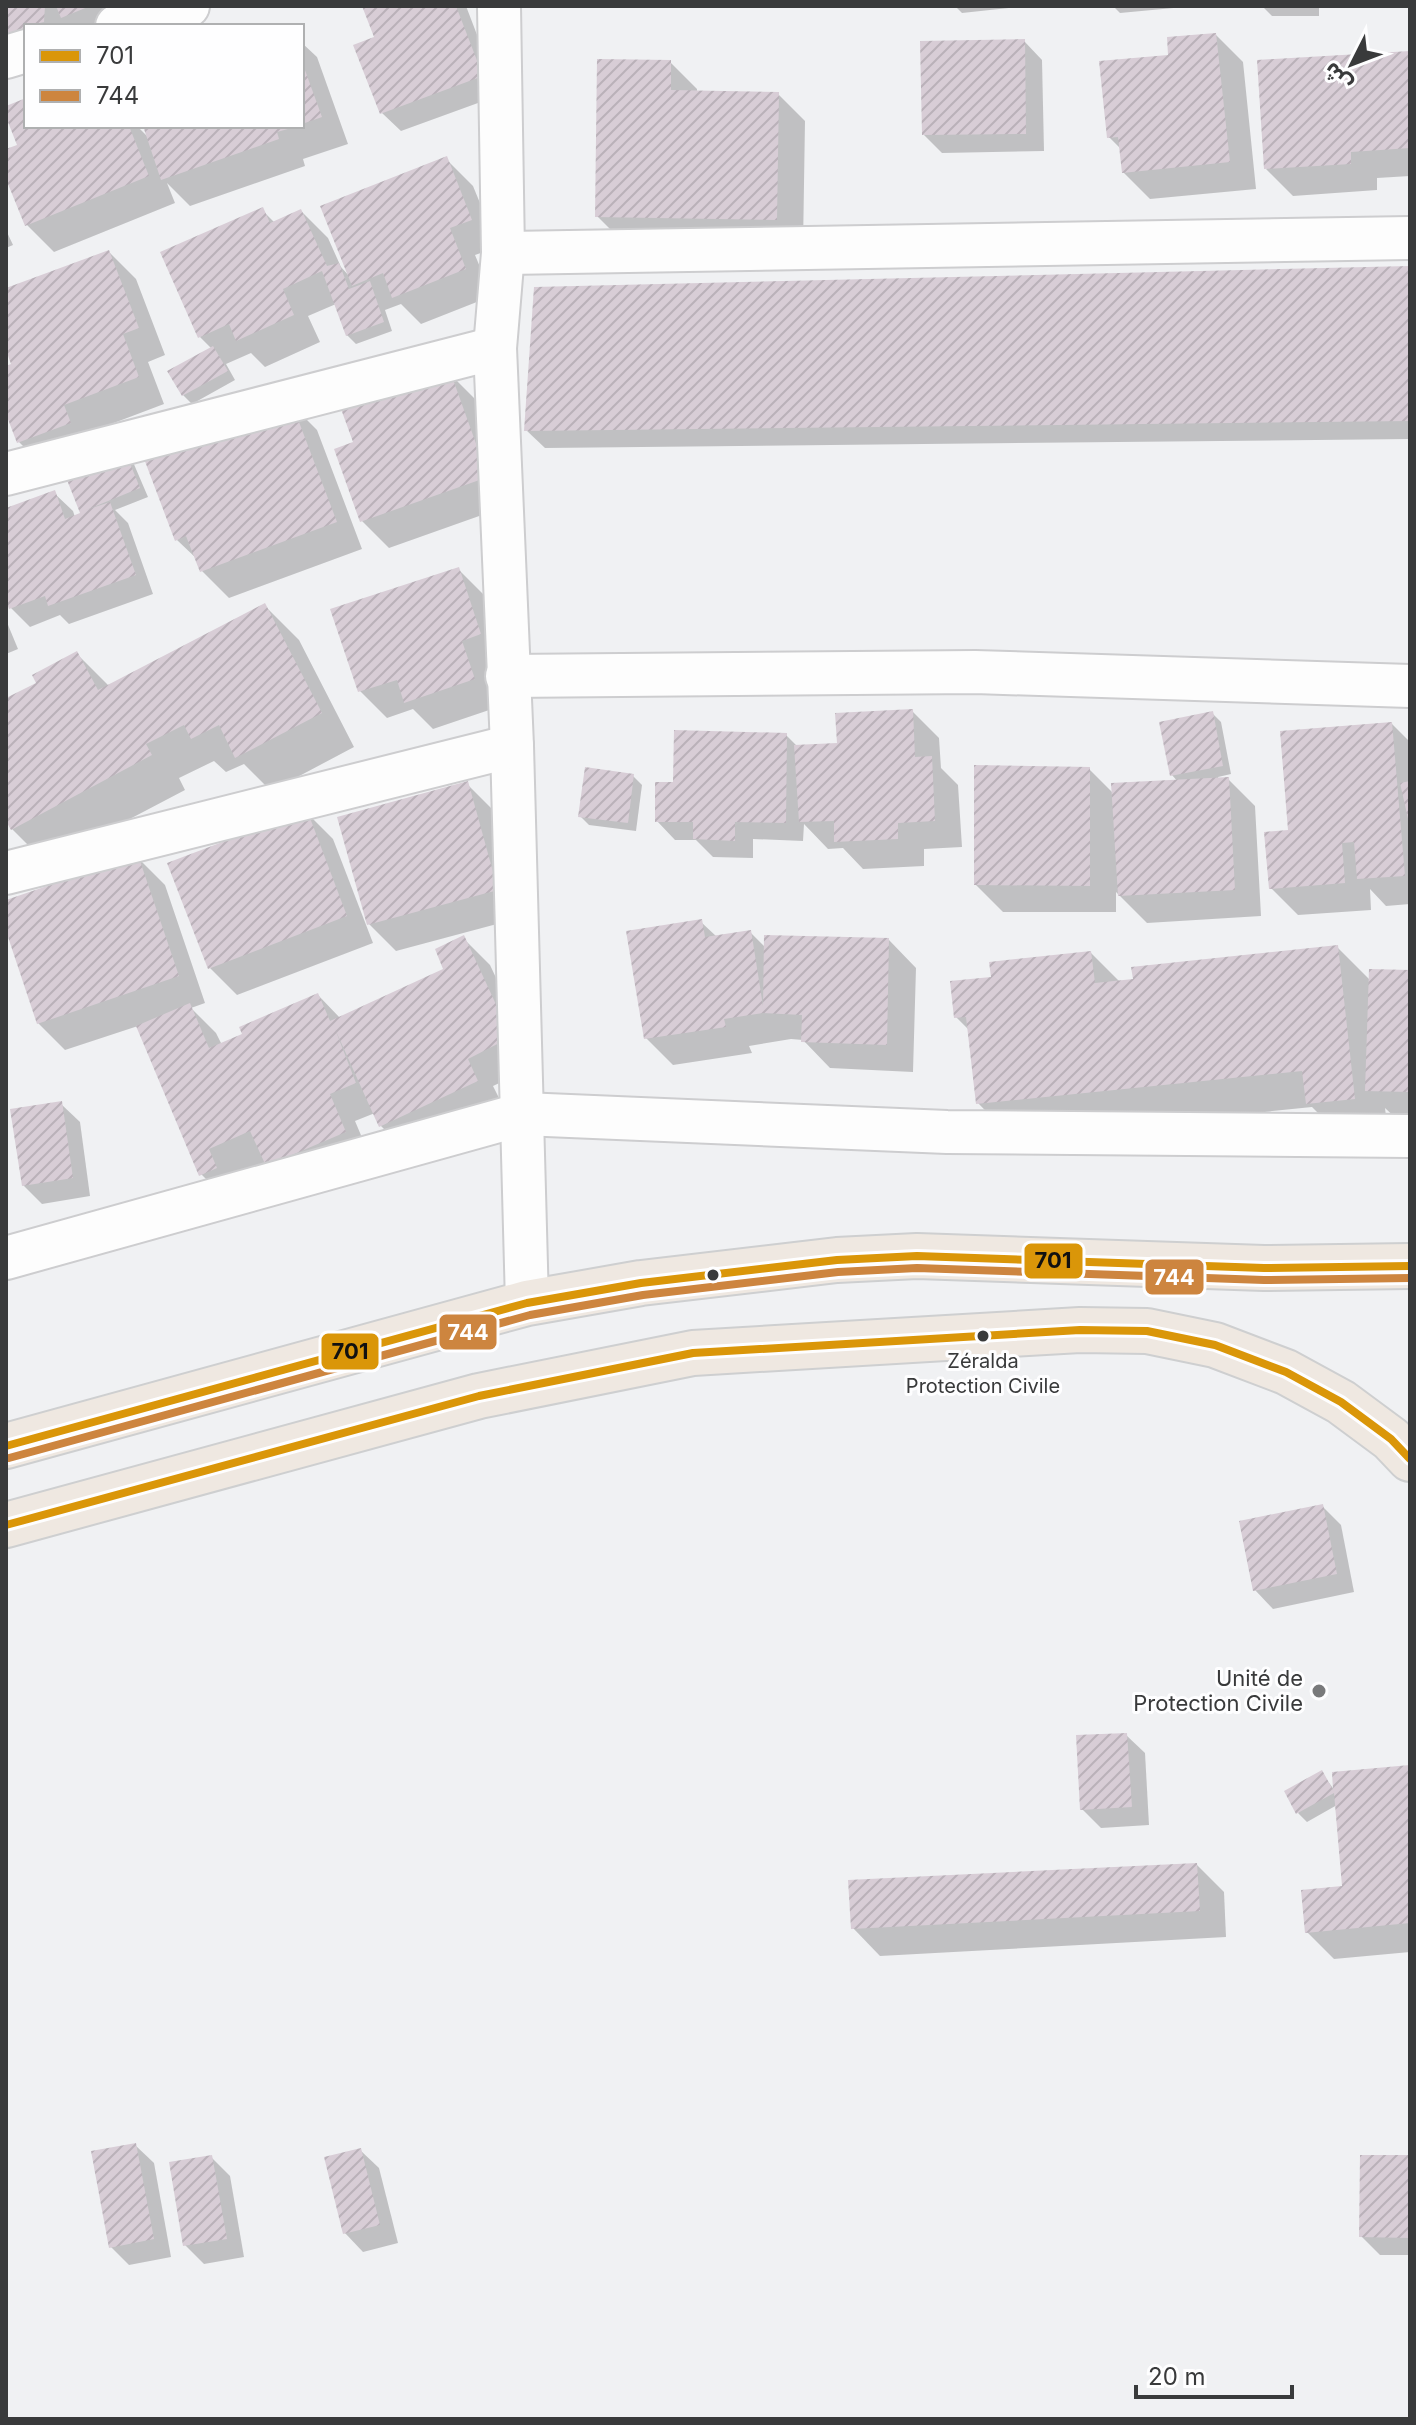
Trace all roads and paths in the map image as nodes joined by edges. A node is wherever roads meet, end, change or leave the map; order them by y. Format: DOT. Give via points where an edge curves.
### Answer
graph roads {
  1 [pos="188,6"];
  2 [pos="499,6"];
  3 [pos="124,24"];
  4 [pos="1410,238"];
  5 [pos="503,253"];
  6 [pos="495,348"];
  7 [pos="6,474"];
  8 [pos="507,676"];
  9 [pos="1410,686"];
  10 [pos="512,746"];
  11 [pos="6,873"];
  12 [pos="523,1114"];
  13 [pos="1410,1136"];
  14 [pos="6,1258"];
  15 [pos="1410,1266"];
  16 [pos="527,1303"];
  17 [pos="6,1446"];
  18 [pos="1410,1459"];
  19 [pos="6,1525"];
  1 -- 3 [label="street"];
  2 -- 5 [label="street"];
  4 -- 5 [label="street"];
  5 -- 6 [label="street"];
  6 -- 7 [label="street"];
  6 -- 8 [label="street"];
  8 -- 9 [label="street" via="975,672"];
  8 -- 10 [label="street"];
  10 -- 11 [label="street"];
  10 -- 12 [label="street"];
  12 -- 13 [label="street" via="947,1132"];
  12 -- 14 [label="street"];
  12 -- 16 [label="street"];
  15 -- 16 [label="highway" via="1264,1268 917,1256 641,1283"];
  16 -- 17 [label="highway"];
  18 -- 19 [label="highway" via="1341,1402 1272,1367 1215,1345 1147,1331 1080,1330 693,1353 479,1396"];
}
